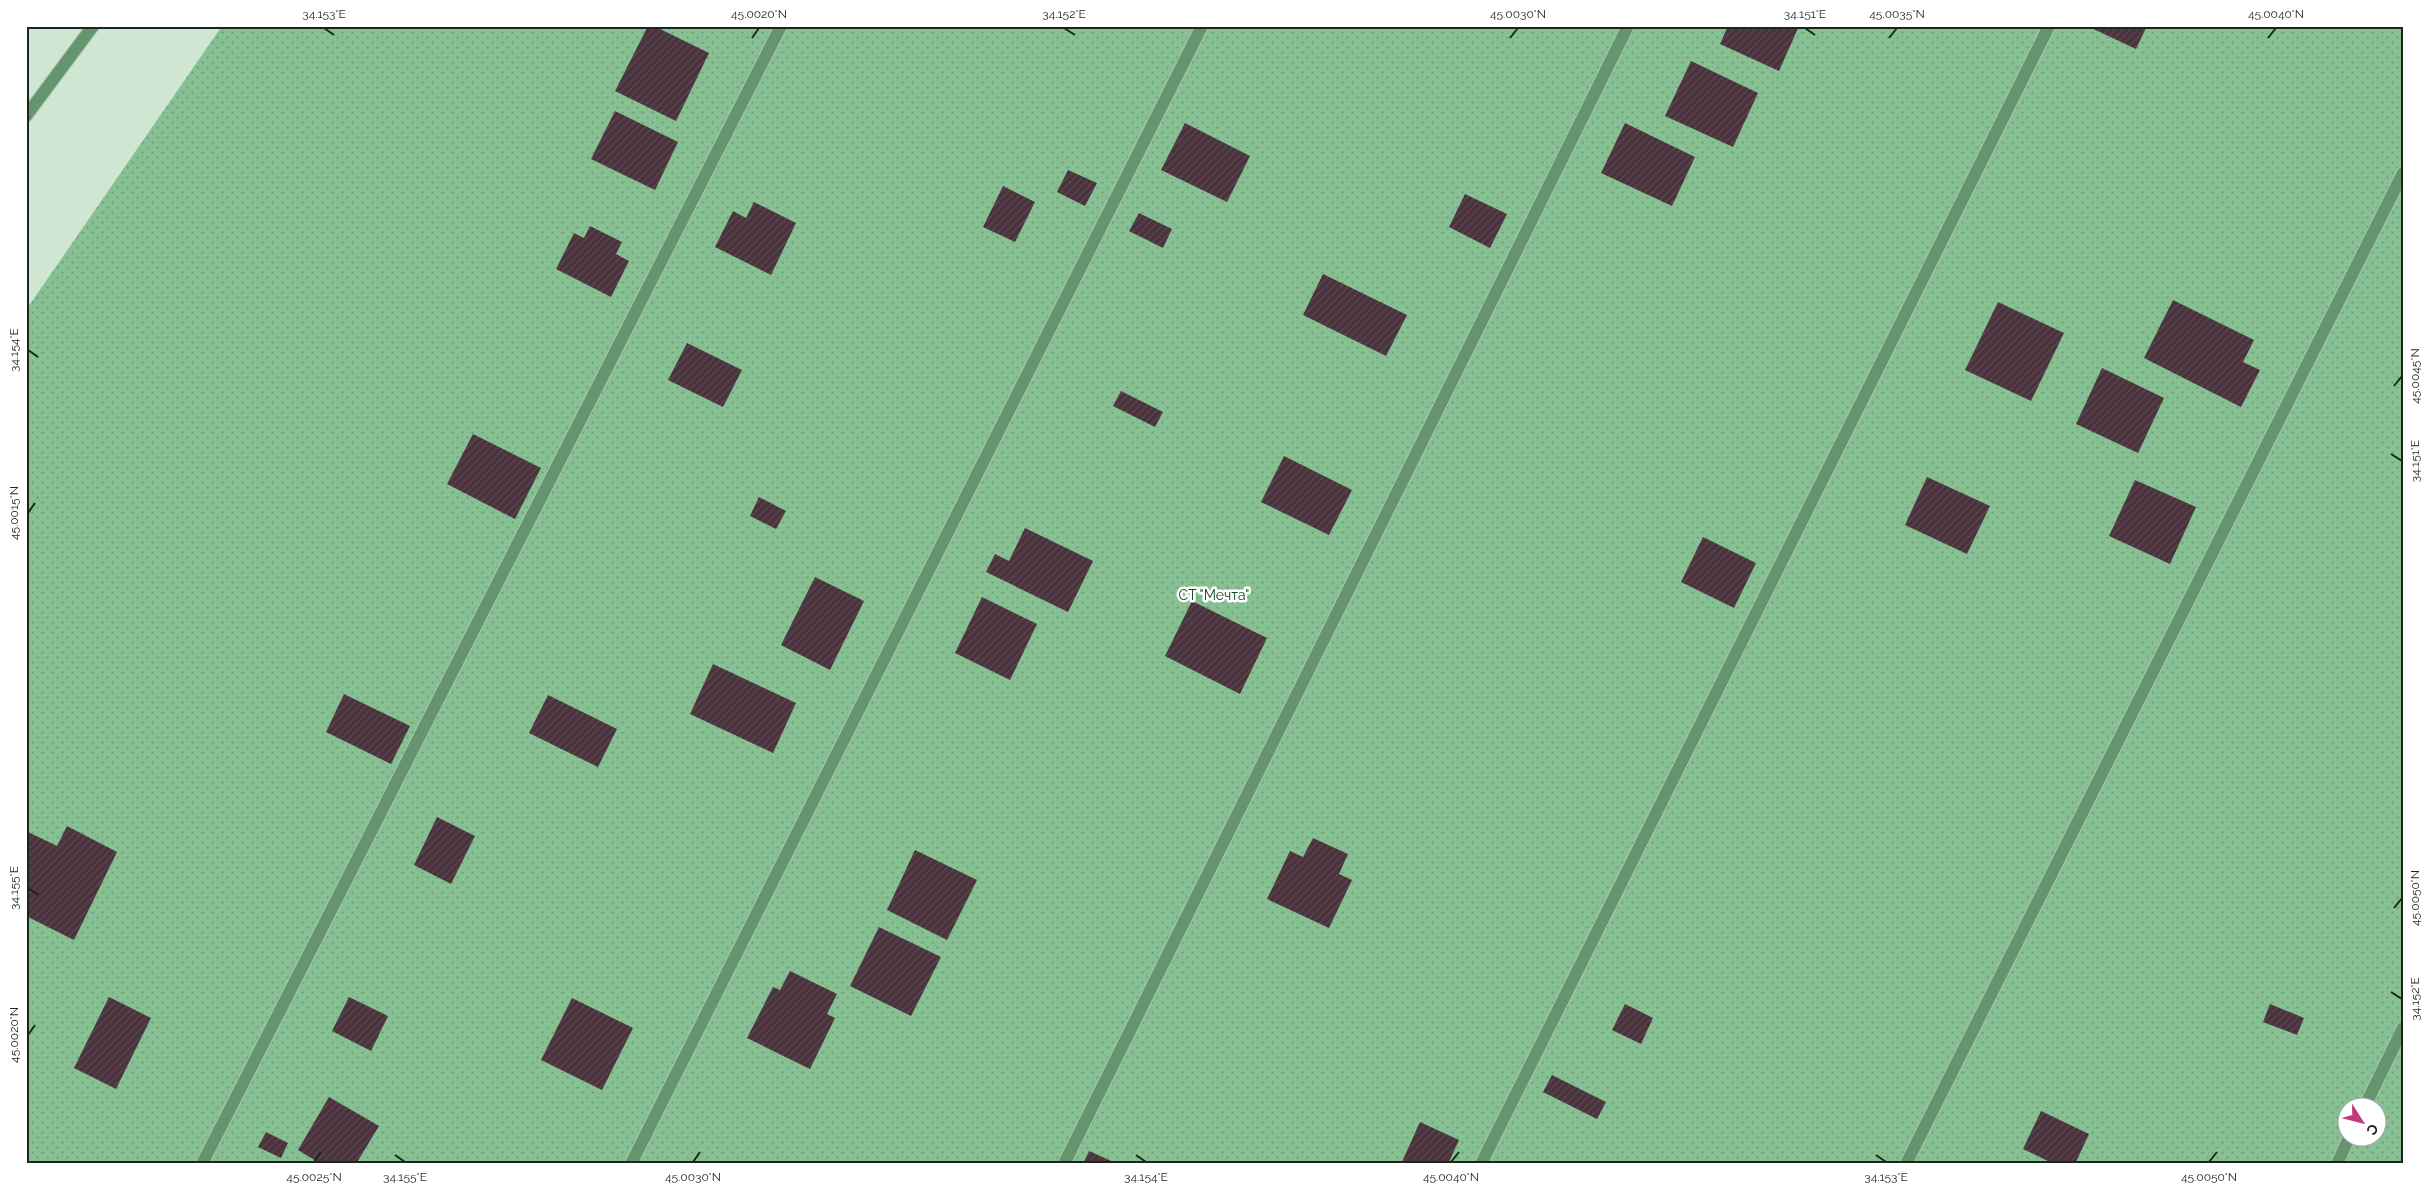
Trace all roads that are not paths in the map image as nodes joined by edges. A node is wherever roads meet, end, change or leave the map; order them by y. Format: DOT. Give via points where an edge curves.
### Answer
graph roads {
  1 [pos="93,26"];
  2 [pos="781,26"];
  3 [pos="1202,26"];
  4 [pos="1628,26"];
  5 [pos="2049,26"];
  6 [pos="26,116"];
  7 [pos="2403,173"];
  8 [pos="2403,1028"];
  9 [pos="2369,1098"];
  10 [pos="2344,1148"];
  11 [pos="202,1164"];
  12 [pos="631,1164"];
  13 [pos="1064,1164"];
  14 [pos="1481,1164"];
  15 [pos="1906,1164"];
  16 [pos="2337,1164"];
  1 -- 6 [label="lane"];
  2 -- 11 [label="lane"];
  3 -- 12 [label="lane"];
  4 -- 13 [label="lane"];
  5 -- 14 [label="lane"];
  7 -- 15 [label="lane"];
  8 -- 9 [label="lane"];
  10 -- 16 [label="lane"];
}
